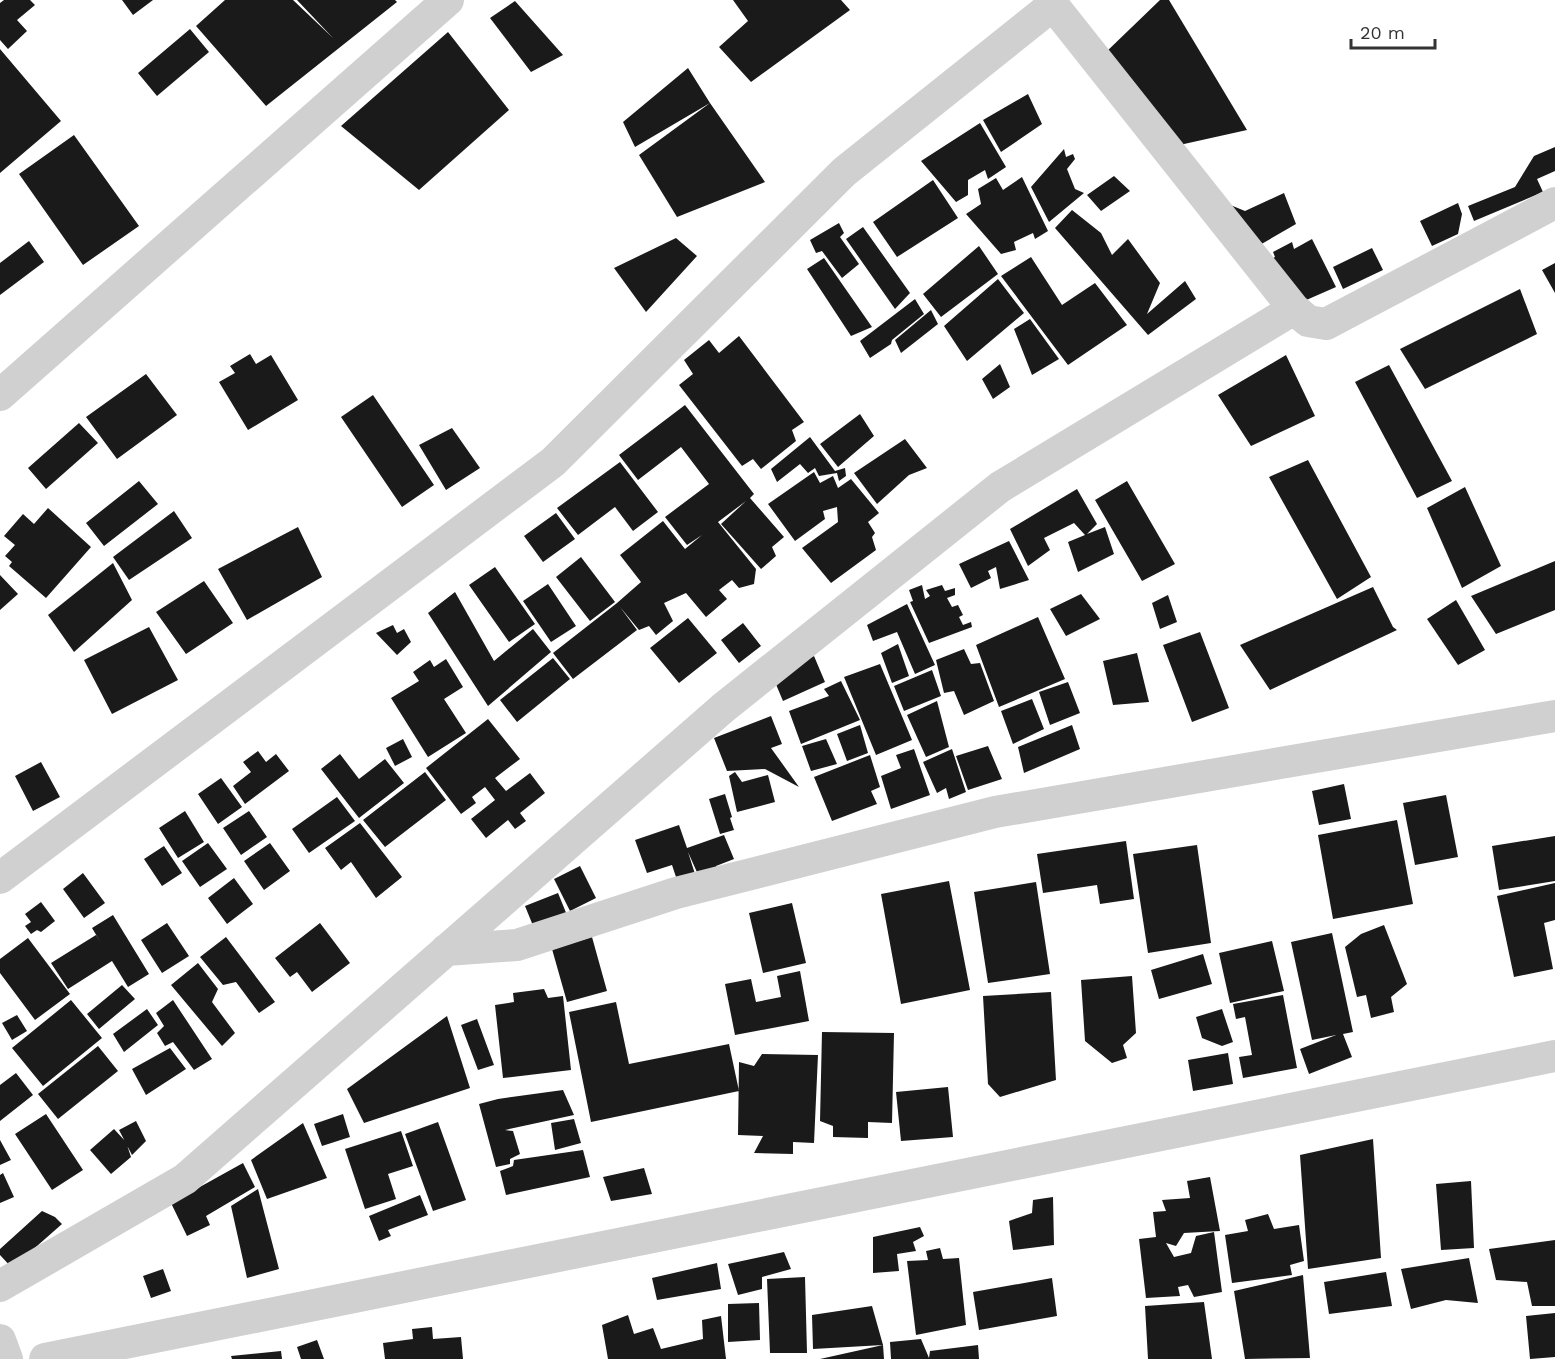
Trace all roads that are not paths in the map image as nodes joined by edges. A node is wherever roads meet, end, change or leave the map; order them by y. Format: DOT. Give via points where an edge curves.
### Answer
graph roads {
  1 [pos="448,0"];
  2 [pos="1051,3"];
  3 [pos="1555,203"];
  4 [pos="1293,309"];
  5 [pos="0,395"];
  6 [pos="1555,716"];
  7 [pos="0,878"];
  8 [pos="446,950"];
  9 [pos="1555,1056"];
  10 [pos="0,1286"];
  11 [pos="0,1340"];
  12 [pos="7,1359"];
  13 [pos="45,1359"];
  1 -- 5 [label="street"];
  2 -- 4 [label="street"];
  2 -- 7 [label="street" via="844,172 553,462"];
  3 -- 4 [label="street" via="1326,324 1308,321"];
  4 -- 8 [label="street" via="999,487 723,708"];
  6 -- 8 [label="street" via="995,812 676,893 517,945"];
  8 -- 10 [label="street" via="185,1179"];
  9 -- 13 [label="street"];
  11 -- 12 [label="street"];
}
